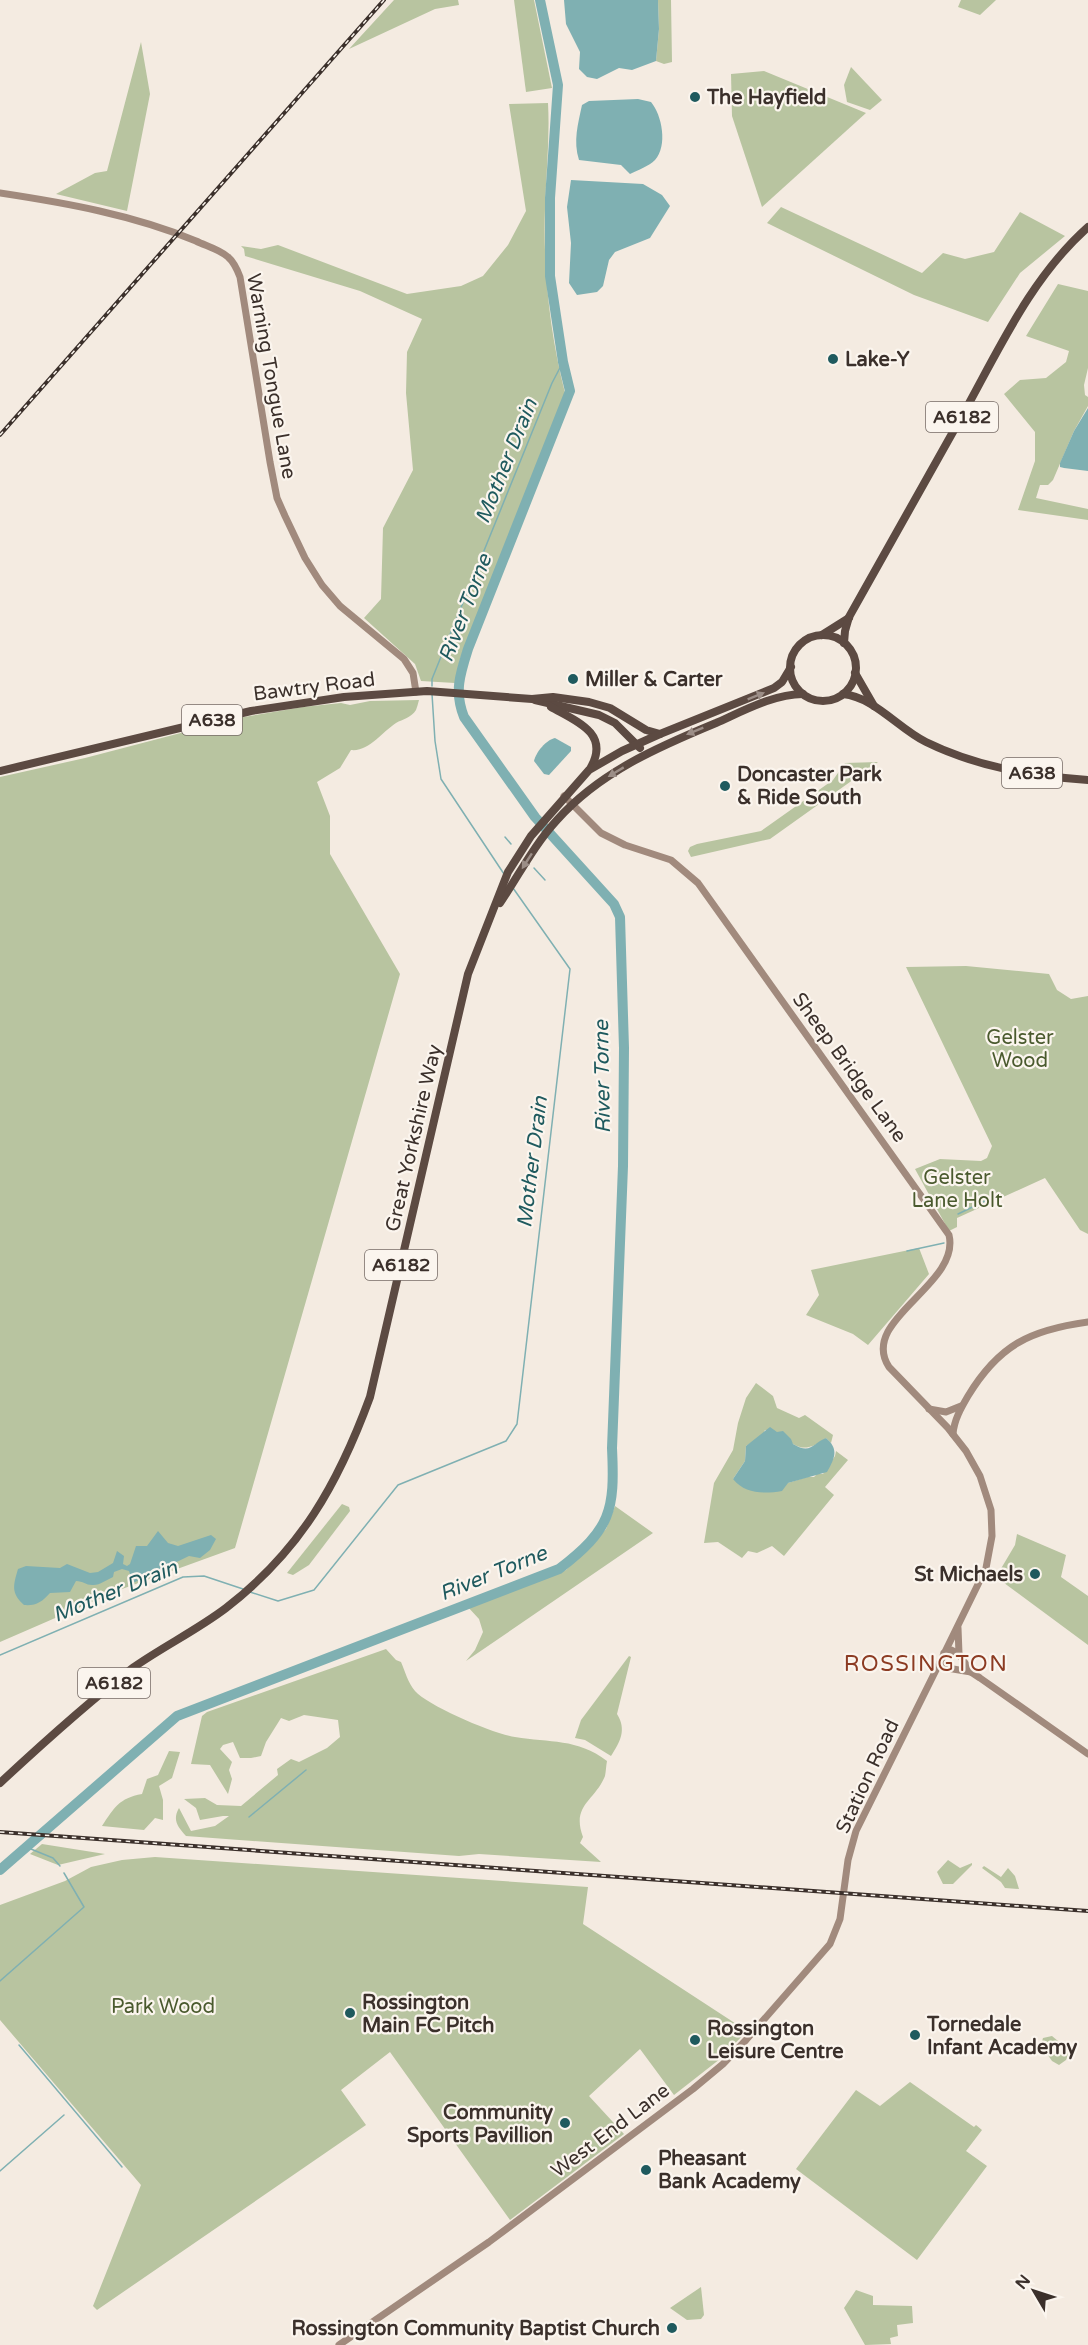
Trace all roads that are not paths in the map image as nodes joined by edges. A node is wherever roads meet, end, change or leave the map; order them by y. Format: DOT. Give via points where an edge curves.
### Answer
graph roads {
  1 [pos="0,193"];
  2 [pos="1088,226"];
  3 [pos="849,617"];
  4 [pos="821,636"];
  5 [pos="844,643"];
  6 [pos="790,667"];
  7 [pos="855,673"];
  8 [pos="416,692"];
  9 [pos="803,694"];
  10 [pos="843,694"];
  11 [pos="532,699"];
  12 [pos="547,704"];
  13 [pos="876,709"];
  14 [pos="635,724"];
  15 [pos="660,734"];
  16 [pos="640,743"];
  17 [pos="646,753"];
  18 [pos="589,770"];
  19 [pos="0,771"];
  20 [pos="1088,780"];
  21 [pos="564,796"];
  22 [pos="572,805"];
  23 [pos="505,889"];
  24 [pos="1088,1322"];
  25 [pos="963,1405"];
  26 [pos="929,1409"];
  27 [pos="953,1434"];
  28 [pos="958,1626"];
  29 [pos="959,1655"];
  30 [pos="942,1657"];
  31 [pos="953,1669"];
  32 [pos="971,1672"];
  33 [pos="933,1678"];
  34 [pos="1088,1754"];
  35 [pos="0,1783"];
  36 [pos="845,1891"];
  37 [pos="339,2345"];
  1 -- 8 [label="street, Warning Tongue Lane" via="109,213 185,237 222,253 237,269 273,482 285,516 318,579 340,606 404,659 413,673"];
  2 -- 3 [label="highway, A6182" via="1034,289"];
  3 -- 4 [label="highway, A6182"];
  3 -- 5 [label="highway, A6182"];
  4 -- 5 [label="highway"];
  4 -- 6 [label="highway" via="802,643"];
  5 -- 7 [label="highway" via="852,654"];
  6 -- 9 [label="highway"];
  15 -- 6 [label="highway, Great Yorkshire Way / A6182, one-way" via="774,688"];
  7 -- 10 [label="highway"];
  7 -- 13 [label="highway, A638"];
  8 -- 11 [label="highway, Bawtry Road / A638"];
  8 -- 19 [label="highway, Bawtry Road / A638" via="344,697 251,711"];
  9 -- 10 [label="highway" via="829,701"];
  9 -- 17 [label="highway, Great Yorkshire Way / A6182, one-way" via="792,694 745,711"];
  10 -- 13 [label="highway, A638"];
  11 -- 12 [label="highway, Bawtry Road / A638"];
  11 -- 14 [label="highway, Bawtry Road / A638" via="553,697 600,704"];
  12 -- 16 [label="highway, Bawtry Road / A638" via="599,715"];
  12 -- 18 [label="highway" via="588,730 597,741 597,754"];
  13 -- 20 [label="highway, A638" via="924,741 976,763"];
  14 -- 15 [label="highway, Bawtry Road / A638"];
  14 -- 16 [label="highway, Bawtry Road / A638"];
  15 -- 16 [label="highway, Great Yorkshire Way / A6182"];
  16 -- 17 [label="highway, Bawtry Road / A638"];
  16 -- 18 [label="highway, Great Yorkshire Way / A6182"];
  17 -- 22 [label="highway, Great Yorkshire Way / A6182, one-way"];
  18 -- 21 [label="highway, Great Yorkshire Way / A6182"];
  21 -- 22 [label="street, Sheep Bridge Lane"];
  21 -- 23 [label="highway, Great Yorkshire Way / A6182" via="508,872"];
  22 -- 23 [label="highway, Great Yorkshire Way / A6182, one-way"];
  22 -- 26 [label="street, Sheep Bridge Lane" via="601,833 671,860 698,883 949,1235 945,1265 895,1322 883,1346 889,1367"];
  23 -- 35 [label="highway, Great Yorkshire Way / A6182" via="489,918 468,974 369,1397 353,1442 315,1515 238,1598 104,1690"];
  24 -- 25 [label="street" via="1044,1331 1006,1350 981,1376"];
  25 -- 26 [label="street" via="946,1412"];
  25 -- 27 [label="street"];
  26 -- 27 [label="street, Sheep Bridge Lane"];
  27 -- 28 [label="street, Sheep Bridge Lane" via="980,1476 992,1522 986,1568"];
  28 -- 29 [label="street, Sheep Bridge Lane"];
  28 -- 30 [label="street, Sheep Bridge Lane"];
  29 -- 30 [label="street" via="951,1650"];
  29 -- 31 [label="street" via="960,1663"];
  29 -- 32 [label="street"];
  30 -- 31 [label="street" via="944,1666"];
  30 -- 33 [label="street, Station Road"];
  31 -- 32 [label="street"];
  31 -- 33 [label="street"];
  32 -- 34 [label="street"];
  33 -- 36 [label="street, Station Road" via="856,1831"];
  36 -- 37 [label="street, West End Lane" via="830,1944 723,2064 489,2242"];
}
